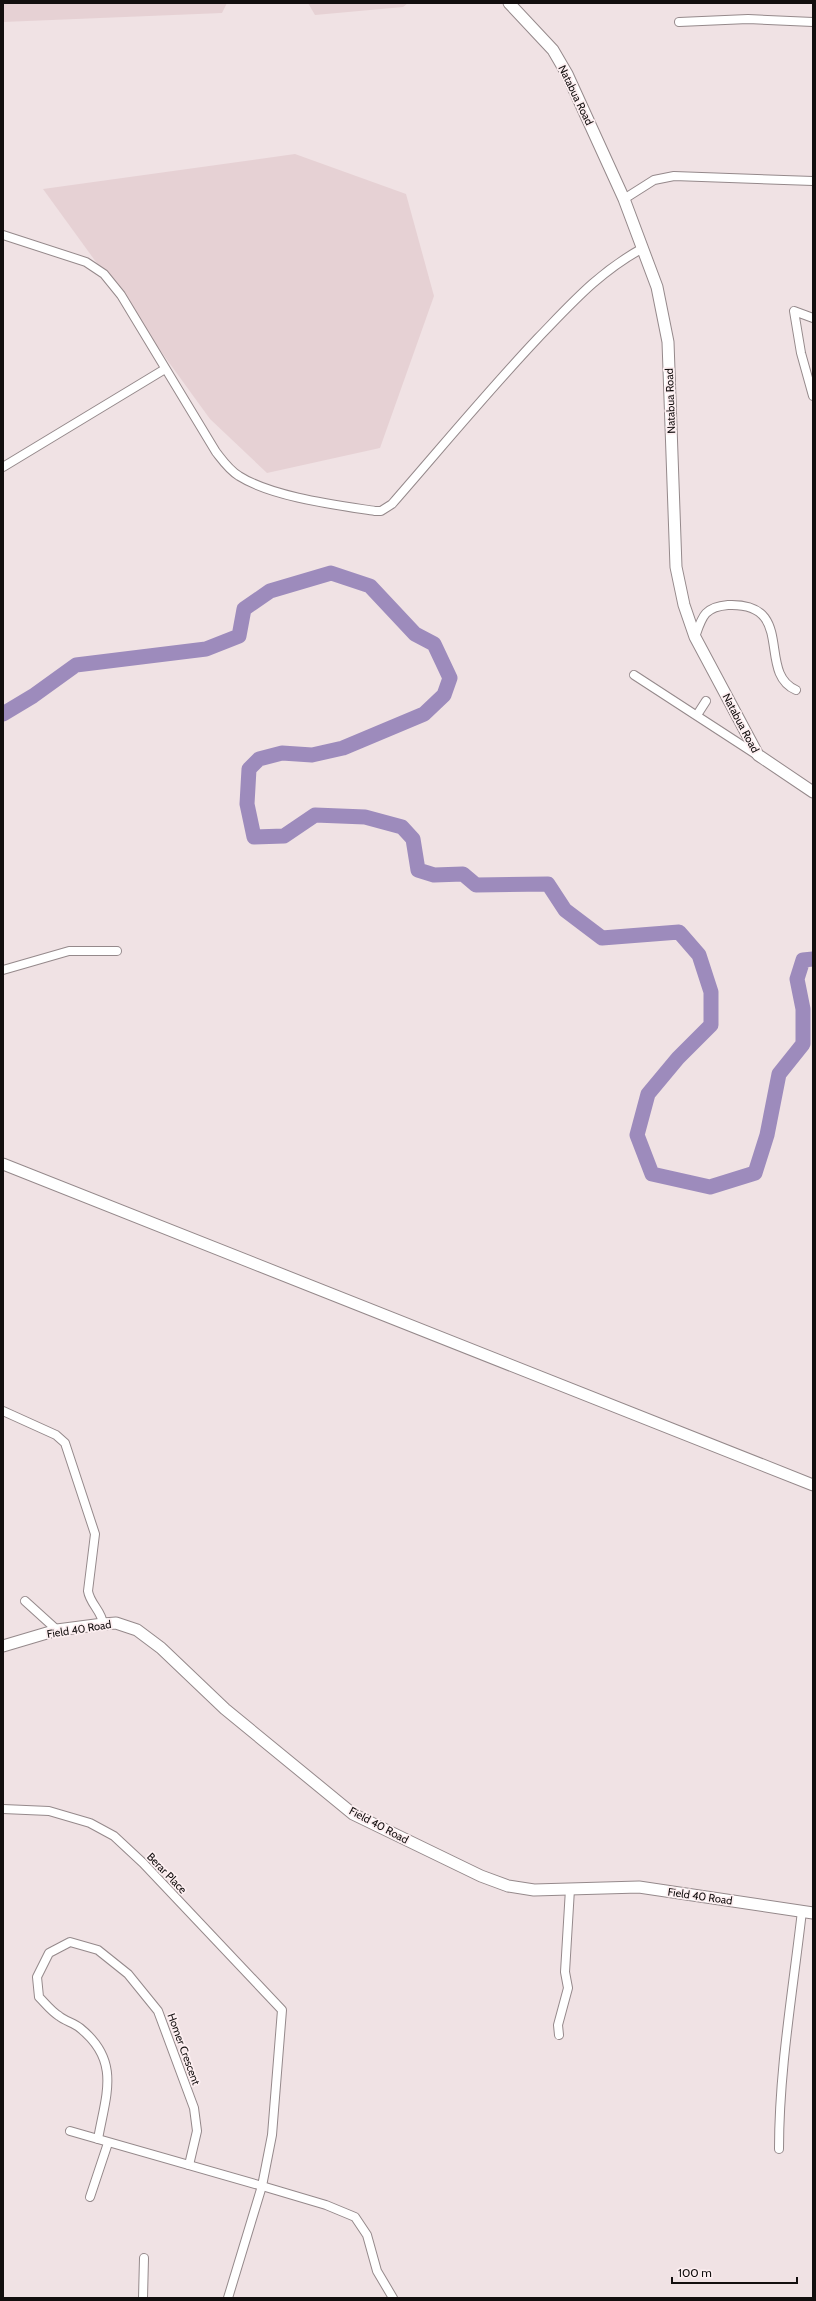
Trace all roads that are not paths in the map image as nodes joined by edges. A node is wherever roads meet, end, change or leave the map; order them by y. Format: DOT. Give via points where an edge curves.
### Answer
graph roads {
  1 [pos="512,4"];
  2 [pos="679,22"];
  3 [pos="813,22"];
  4 [pos="813,181"];
  5 [pos="624,199"];
  6 [pos="3,235"];
  7 [pos="643,248"];
  8 [pos="813,318"];
  9 [pos="165,369"];
  10 [pos="813,396"];
  11 [pos="3,466"];
  12 [pos="695,637"];
  13 [pos="634,675"];
  14 [pos="796,690"];
  15 [pos="706,701"];
  16 [pos="697,715"];
  17 [pos="758,755"];
  18 [pos="813,792"];
  19 [pos="117,951"];
  20 [pos="3,970"];
  21 [pos="3,1164"];
  22 [pos="3,1411"];
  23 [pos="813,1485"];
  24 [pos="25,1601"];
  25 [pos="103,1624"];
  26 [pos="57,1630"];
  27 [pos="3,1646"];
  28 [pos="3,1810"];
  29 [pos="570,1889"];
  30 [pos="802,1911"];
  31 [pos="813,1913"];
  32 [pos="559,2035"];
  33 [pos="70,2131"];
  34 [pos="98,2138"];
  35 [pos="108,2144"];
  36 [pos="779,2149"];
  37 [pos="188,2165"];
  38 [pos="262,2186"];
  39 [pos="90,2197"];
  40 [pos="144,2258"];
  41 [pos="143,2298"];
  42 [pos="228,2298"];
  43 [pos="393,2298"];
  1 -- 5 [label="street, Natabua Road" via="553,50 567,74"];
  2 -- 3 [label="street" via="748,19"];
  4 -- 5 [label="street" via="674,176 654,180"];
  5 -- 7 [label="street, Natabua Road"];
  6 -- 9 [label="street" via="75,258 104,274 121,296"];
  7 -- 9 [label="street" via="620,260 589,284 509,369 392,504 381,511 292,495 264,488 239,476 216,452"];
  7 -- 12 [label="street, Natabua Road" via="657,287 668,342 676,567 684,605"];
  8 -- 10 [label="street" via="794,311 801,353"];
  9 -- 11 [label="street"];
  12 -- 14 [label="street" via="703,615 711,608 730,605 763,614 771,625 773,649 783,678"];
  12 -- 17 [label="street, Natabua Road"];
  13 -- 16 [label="street"];
  15 -- 16 [label="street"];
  16 -- 17 [label="street"];
  17 -- 18 [label="street, Natabua Road"];
  19 -- 20 [label="street" via="69,951"];
  21 -- 23 [label="street"];
  22 -- 25 [label="street" via="56,1435 65,1443 95,1534 88,1591 89,1599 103,1618"];
  24 -- 26 [label="street"];
  25 -- 26 [label="street, Field 40 Road"];
  25 -- 29 [label="street, Field 40 Road" via="116,1623 137,1630 161,1648 225,1709 354,1814 481,1876 508,1886 534,1890"];
  26 -- 27 [label="street, Field 40 Road"];
  28 -- 38 [label="street, Berar Place" via="49,1811 90,1823 114,1836 143,1863 282,2010 272,2135"];
  29 -- 30 [label="street, Field 40 Road" via="639,1887"];
  29 -- 32 [label="street" via="565,1972 568,1988 558,2025"];
  30 -- 31 [label="street, Field 40 Road"];
  30 -- 36 [label="street" via="786,2044"];
  33 -- 34 [label="street"];
  34 -- 35 [label="street"];
  34 -- 37 [label="street, Homer Crescent" via="108,2065 98,2046 80,2027 59,2016 38,1997 37,1977 49,1953 70,1942 98,1950 116,1964 128,1974 158,2011 194,2108 197,2131"];
  35 -- 37 [label="street"];
  35 -- 39 [label="street"];
  37 -- 38 [label="street"];
  38 -- 42 [label="street"];
  38 -- 43 [label="street" via="326,2205 355,2217 366,2235 377,2270"];
  40 -- 41 [label="street"];
}
